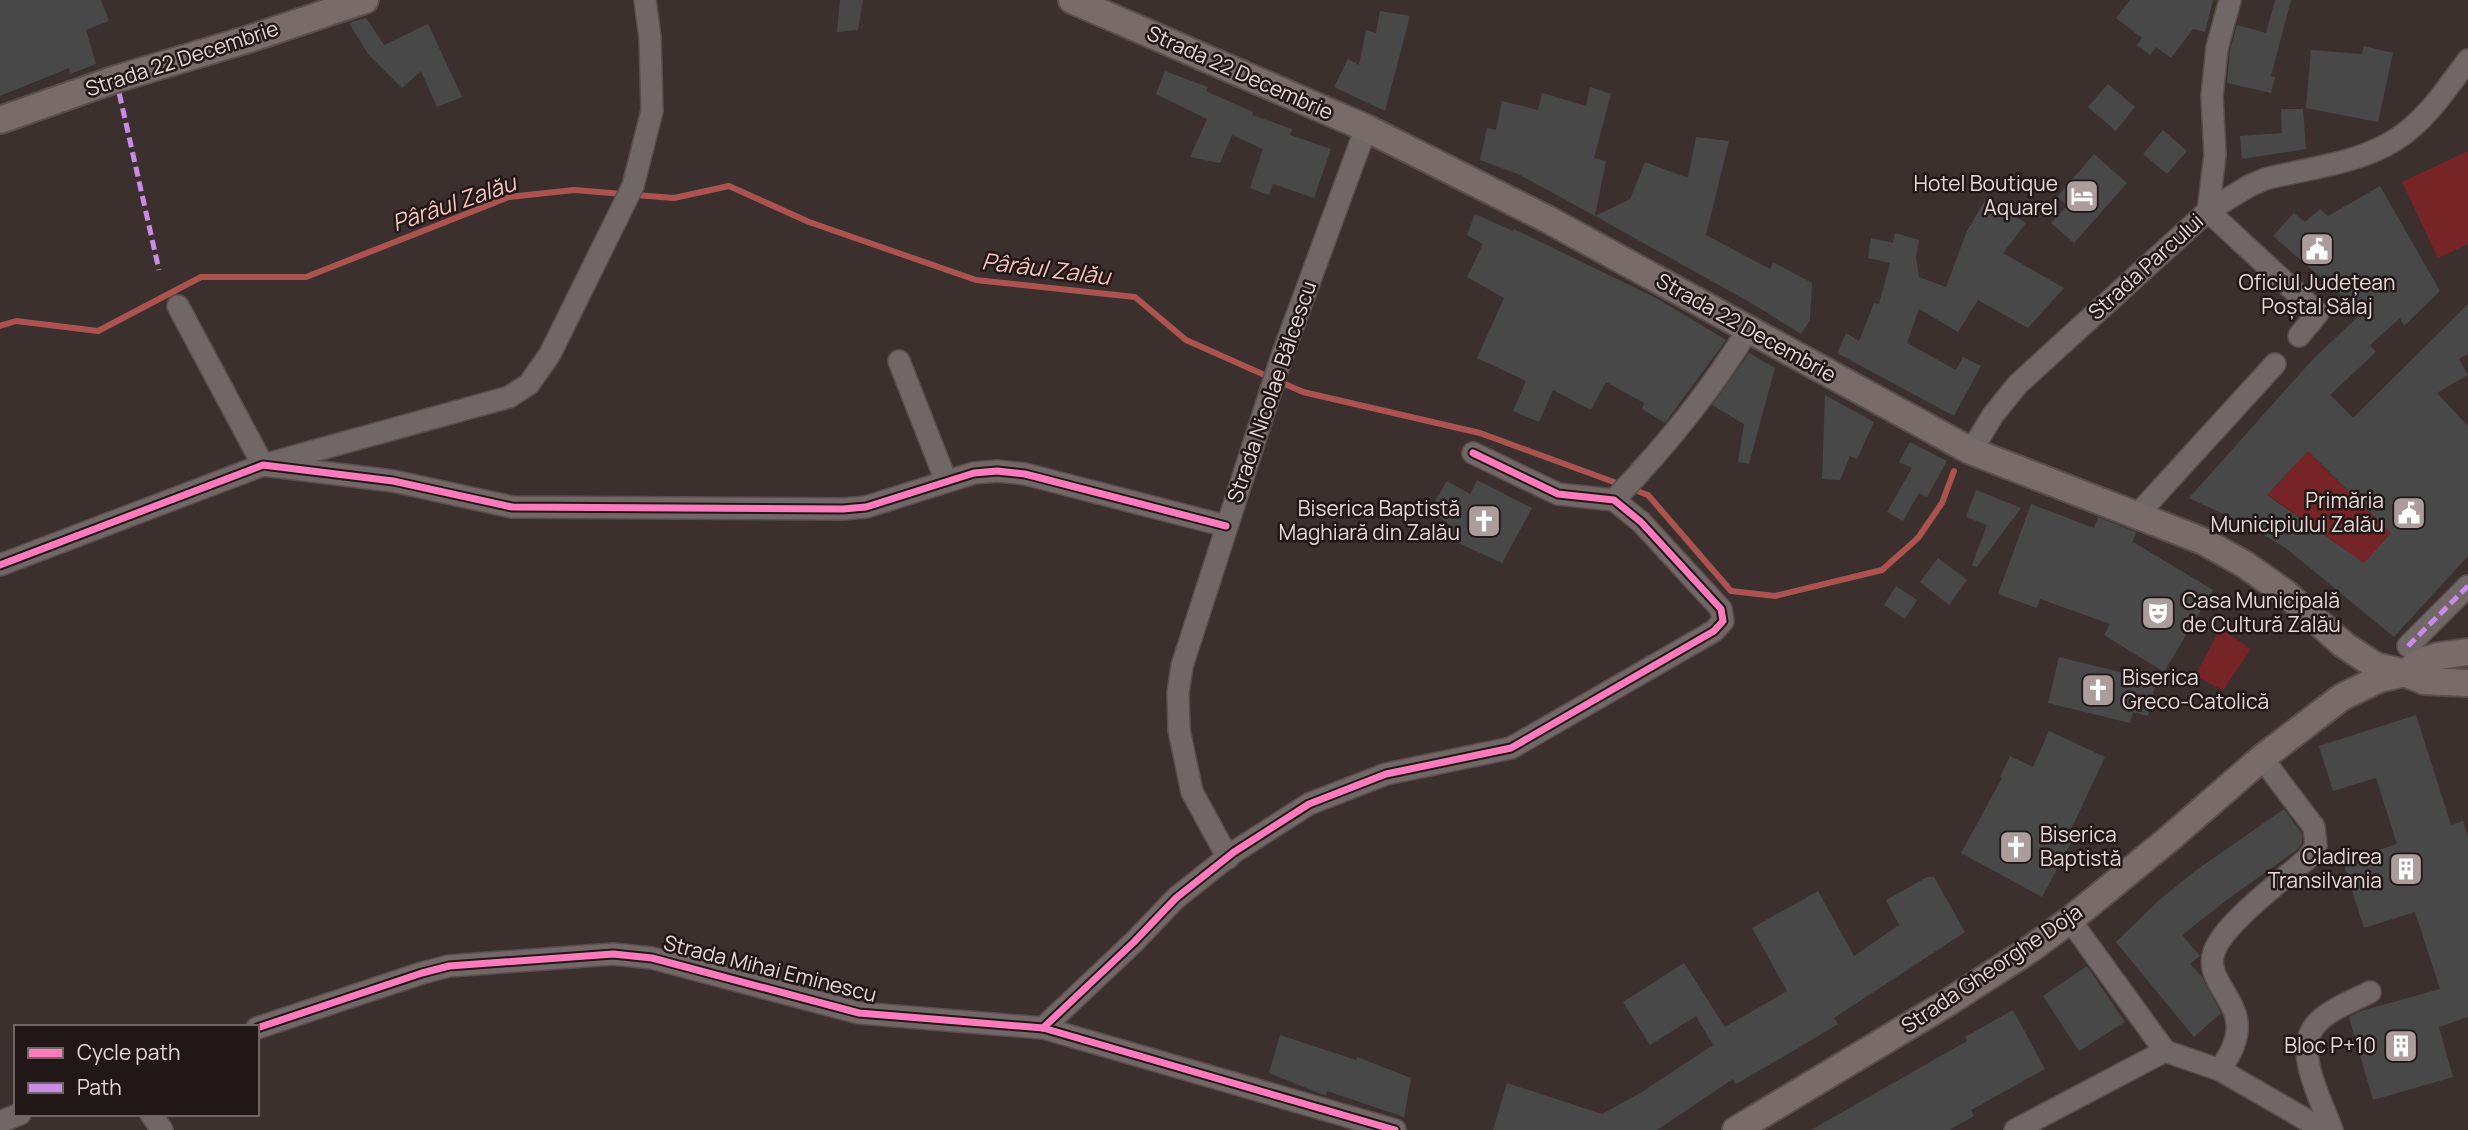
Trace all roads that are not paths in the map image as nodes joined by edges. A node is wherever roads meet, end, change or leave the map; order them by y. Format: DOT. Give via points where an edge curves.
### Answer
graph roads {
  1 [pos="365,0"];
  2 [pos="645,0"];
  3 [pos="1072,0"];
  4 [pos="2230,0"];
  5 [pos="2468,60"];
  6 [pos="0,120"];
  7 [pos="1366,128"];
  8 [pos="2208,211"];
  9 [pos="178,306"];
  10 [pos="1749,328"];
  11 [pos="2299,336"];
  12 [pos="899,361"];
  13 [pos="2275,364"];
  14 [pos="1970,451"];
  15 [pos="1473,453"];
  16 [pos="263,464"];
  17 [pos="946,481"];
  18 [pos="1614,500"];
  19 [pos="2138,514"];
  20 [pos="1226,526"];
  21 [pos="0,565"];
  22 [pos="2468,586"];
  23 [pos="2408,646"];
  24 [pos="2468,652"];
  25 [pos="2406,673"];
  26 [pos="2468,683"];
  27 [pos="2262,758"];
  28 [pos="1228,858"];
  29 [pos="2070,920"];
  30 [pos="2370,992"];
  31 [pos="259,1027"];
  32 [pos="1043,1028"];
  33 [pos="2165,1051"];
  34 [pos="2220,1069"];
  35 [pos="1387,1129"];
  36 [pos="1736,1130"];
  37 [pos="2015,1130"];
  38 [pos="2325,1130"];
  39 [pos="2332,1130"];
  1 -- 6 [label="main road, Strada 22 Decembrie"];
  2 -- 16 [label="street" via="652,111 634,186 550,354 529,384 509,397"];
  3 -- 7 [label="main road, Strada 22 Decembrie"];
  4 -- 8 [label="street, Strada Parcului" via="2213,84 2215,155"];
  5 -- 8 [label="street" via="2438,100 2396,140 2369,153 2265,179"];
  7 -- 10 [label="main road, Strada 22 Decembrie"];
  7 -- 20 [label="street, Strada Nicolae Bălcescu" via="1282,356"];
  8 -- 11 [label="street" via="2318,313"];
  8 -- 14 [label="street, Strada Parcului" via="2018,384"];
  9 -- 16 [label="street"];
  10 -- 14 [label="main road, Strada 22 Decembrie"];
  10 -- 18 [label="street" via="1708,391"];
  12 -- 17 [label="street"];
  13 -- 19 [label="street"];
  14 -- 19 [label="main road, Strada 22 Decembrie"];
  15 -- 18 [label="street" via="1558,494"];
  16 -- 17 [label="street" via="393,481 512,507 843,509 866,507"];
  16 -- 21 [label="street"];
  17 -- 20 [label="street" via="974,473 1025,474"];
  18 -- 28 [label="street" via="1641,522 1721,609 1723,621 1714,631 1511,748 1386,774 1309,804"];
  19 -- 25 [label="main road, Strada 22 Decembrie" via="2244,564 2360,657"];
  20 -- 28 [label="street, Strada Nicolae Bălcescu" via="1182,666 1178,693 1179,730 1192,792"];
  22 -- 23 [label="street"];
  24 -- 25 [label="main road, Strada Gheorghe Doja" via="2419,662"];
  25 -- 26 [label="main road, Strada 22 Decembrie" via="2424,681"];
  25 -- 27 [label="main road, Strada Gheorghe Doja" via="2379,679 2342,697"];
  27 -- 29 [label="main road, Strada Gheorghe Doja"];
  27 -- 34 [label="street" via="2314,827 2316,846 2224,932 2213,952 2211,966 2235,1009 2238,1027 2235,1043"];
  28 -- 32 [label="street" via="1176,898"];
  29 -- 33 [label="street"];
  29 -- 36 [label="main road, Strada Gheorghe Doja" via="1957,997"];
  30 -- 39 [label="street" via="2337,1008 2309,1034 2311,1075"];
  31 -- 32 [label="street, Strada Mihai Eminescu" via="449,966 613,954 652,958 859,1013"];
  32 -- 35 [label="street, Strada Mihai Eminescu"];
  33 -- 34 [label="street"];
  33 -- 37 [label="street"];
  34 -- 38 [label="street"];
}
